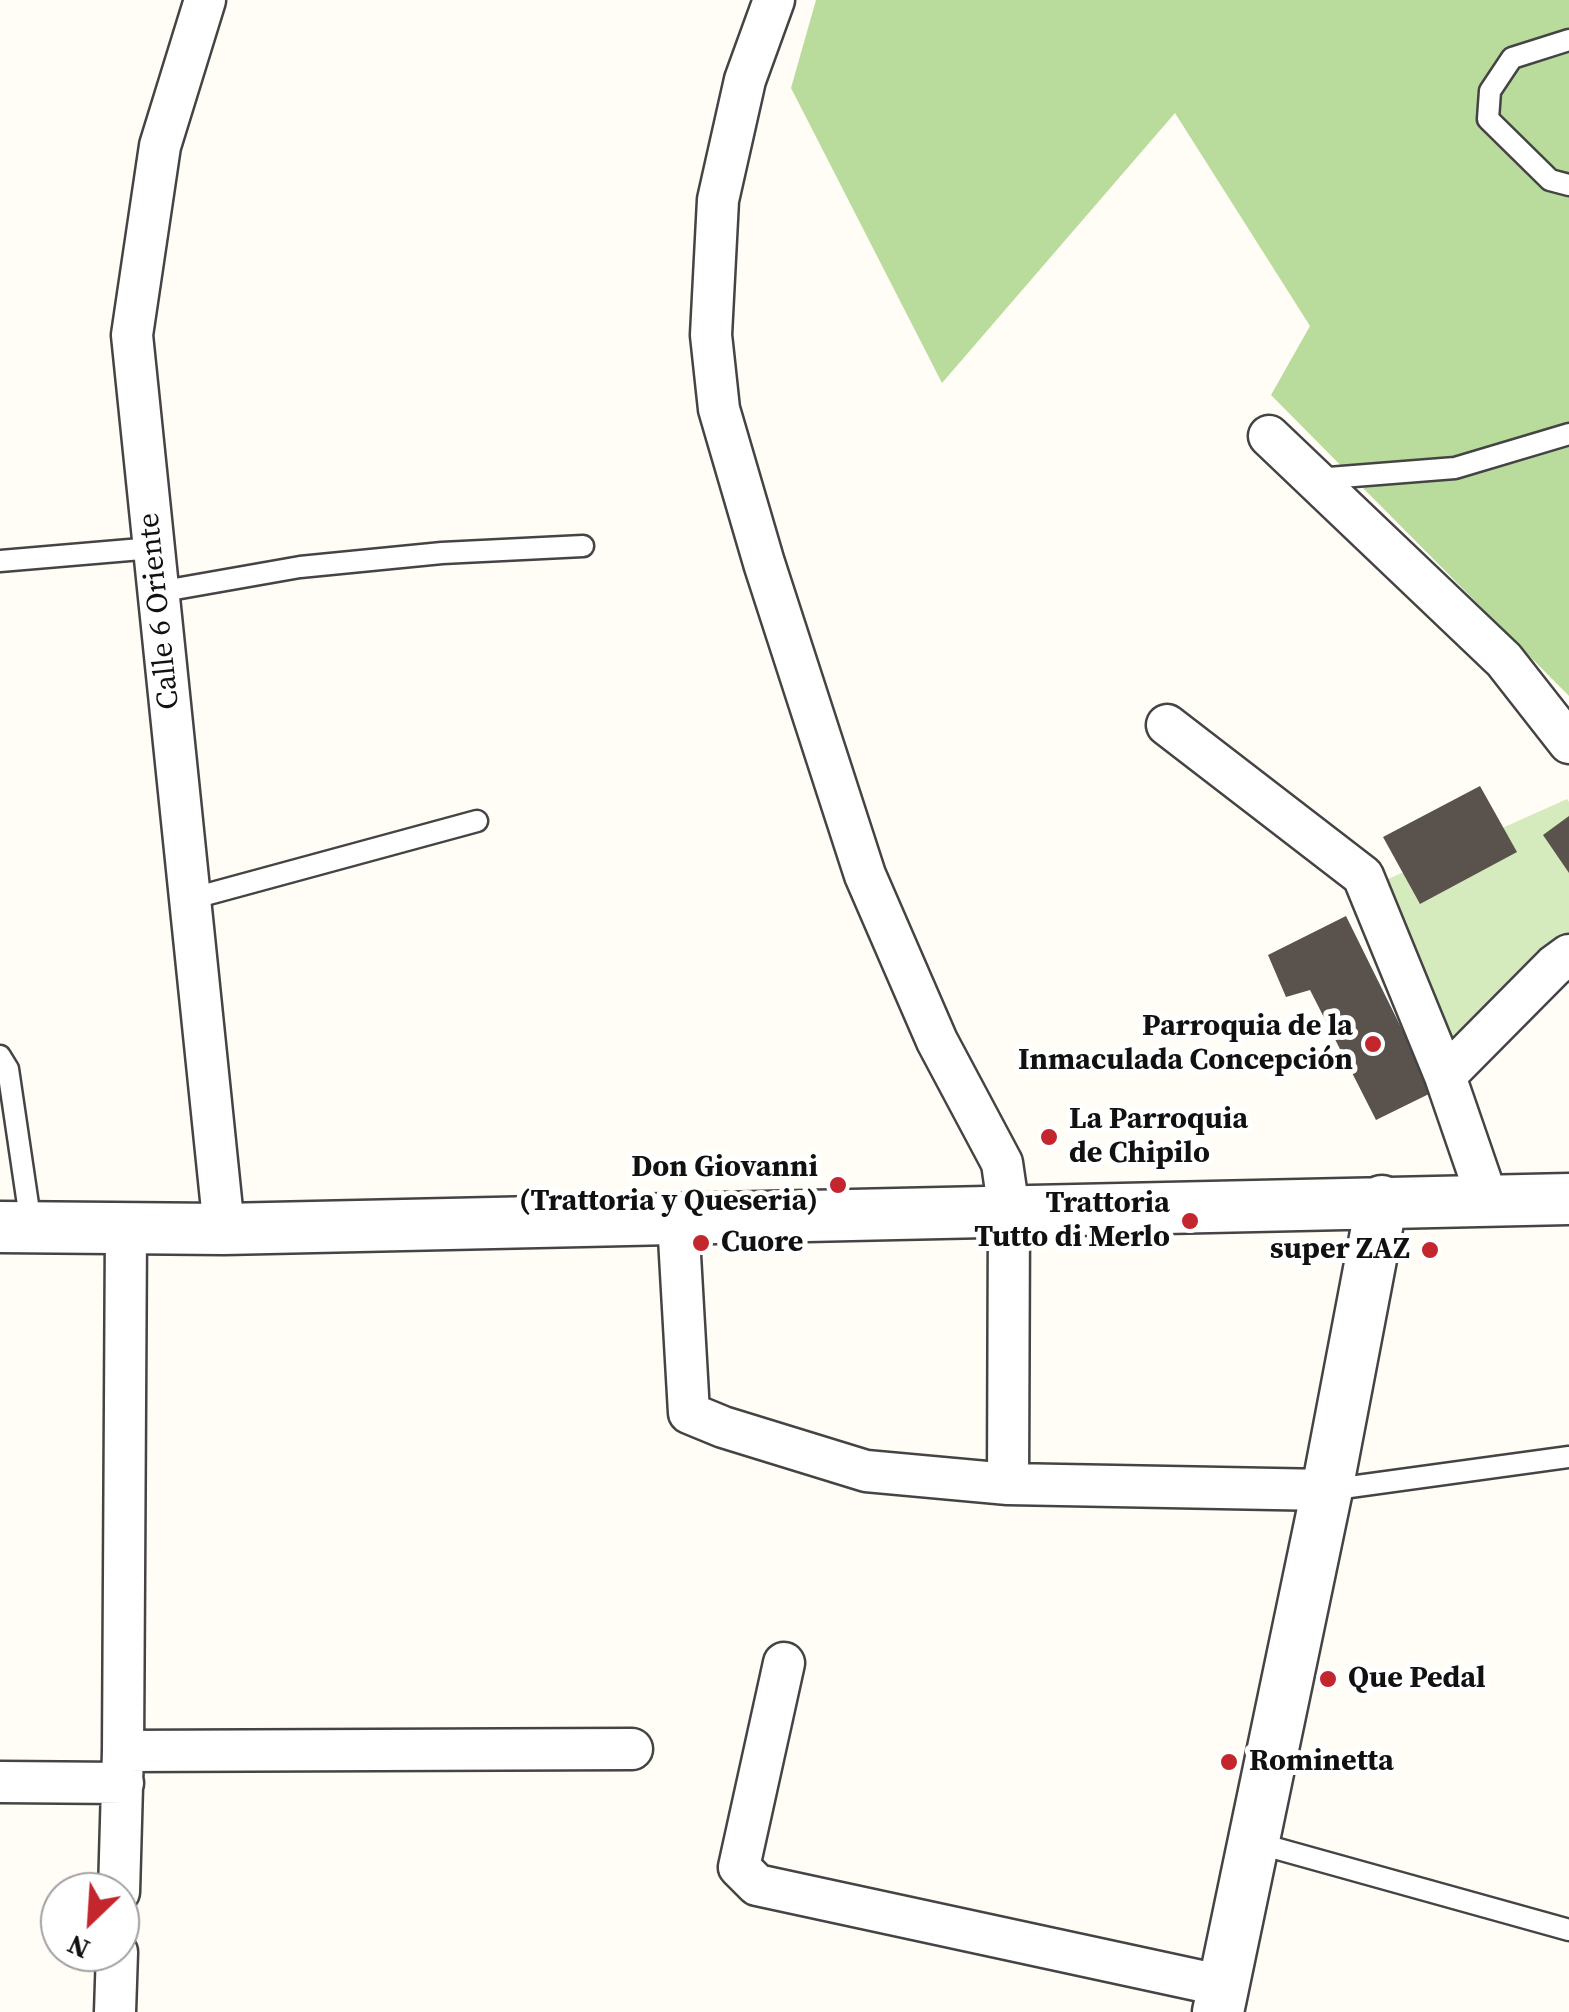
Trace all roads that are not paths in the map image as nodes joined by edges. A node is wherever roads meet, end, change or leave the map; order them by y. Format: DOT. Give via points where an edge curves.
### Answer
graph roads {
  1 [pos="205,0"];
  2 [pos="774,0"];
  3 [pos="1569,40"];
  4 [pos="1569,185"];
  5 [pos="1569,434"];
  6 [pos="1269,436"];
  7 [pos="1314,479"];
  8 [pos="582,546"];
  9 [pos="153,548"];
  10 [pos="0,561"];
  11 [pos="158,592"];
  12 [pos="1167,725"];
  13 [pos="1569,744"];
  14 [pos="477,821"];
  15 [pos="190,899"];
  16 [pos="1569,955"];
  17 [pos="0,1056"];
  18 [pos="1446,1076"];
  19 [pos="1569,1199"];
  20 [pos="1488,1200"];
  21 [pos="1382,1201"];
  22 [pos="1009,1211"];
  23 [pos="678,1220"];
  24 [pos="16,1228"];
  25 [pos="126,1229"];
  26 [pos="224,1229"];
  27 [pos="1569,1457"];
  28 [pos="1008,1484"];
  29 [pos="1327,1490"];
  30 [pos="784,1663"];
  31 [pos="632,1749"];
  32 [pos="123,1767"];
  33 [pos="0,1782"];
  34 [pos="1253,1842"];
  35 [pos="120,1872"];
  36 [pos="1569,1930"];
  37 [pos="116,1972"];
  38 [pos="1221,1999"];
  39 [pos="114,2012"];
  1 -- 9 [label="street, Calle 6 Oriente" via="160,146 132,335"];
  2 -- 22 [label="street" via="745,80 718,200 711,335 720,409 865,875 937,1041 1002,1163"];
  3 -- 4 [label="lane" via="1512,58 1490,90 1488,119 1550,180"];
  5 -- 7 [label="lane" via="1456,468"];
  6 -- 7 [label="street"];
  7 -- 13 [label="street" via="1504,660"];
  8 -- 11 [label="lane" via="300,566"];
  9 -- 10 [label="lane"];
  9 -- 11 [label="street, Calle 6 Oriente"];
  11 -- 15 [label="street, Calle 6 Oriente"];
  12 -- 18 [label="street" via="1363,876"];
  14 -- 15 [label="lane"];
  15 -- 26 [label="street, Calle 6 Oriente"];
  16 -- 18 [label="street"];
  17 -- 24 [label="lane" via="8,1069"];
  18 -- 20 [label="street"];
  19 -- 20 [label="street"];
  20 -- 21 [label="street"];
  21 -- 22 [label="street"];
  21 -- 29 [label="street"];
  22 -- 23 [label="street"];
  22 -- 28 [label="street"];
  23 -- 26 [label="street"];
  23 -- 28 [label="street" via="690,1413 866,1471"];
  24 -- 25 [label="street"];
  25 -- 26 [label="street"];
  25 -- 32 [label="street"];
  27 -- 29 [label="lane"];
  28 -- 29 [label="street"];
  29 -- 34 [label="street"];
  30 -- 38 [label="street" via="739,1866 757,1885"];
  31 -- 32 [label="street"];
  32 -- 33 [label="street"];
  32 -- 35 [label="street"];
  34 -- 36 [label="lane"];
  34 -- 38 [label="street"];
  37 -- 39 [label="street"];
}
